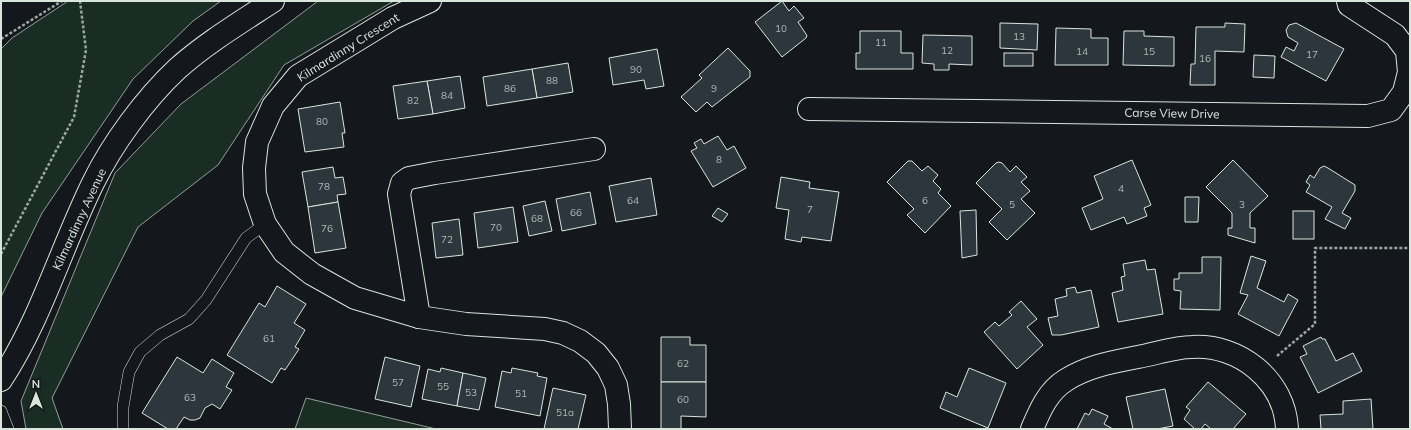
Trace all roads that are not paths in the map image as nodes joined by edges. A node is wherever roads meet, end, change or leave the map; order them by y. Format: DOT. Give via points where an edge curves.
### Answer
graph roads {
  1 [pos="273,1"];
  2 [pos="430,1"];
  3 [pos="1348,1"];
  4 [pos="808,109"];
  5 [pos="594,150"];
  6 [pos="265,224"];
  7 [pos="419,317"];
  8 [pos="1,380"];
  9 [pos="1,411"];
  10 [pos="8,429"];
  11 [pos="123,429"];
  12 [pos="620,429"];
  13 [pos="1032,429"];
  14 [pos="1286,429"];
  1 -- 8 [label="street, Kilmardinny Avenue" via="177,70 142,107 93,182 36,317"];
  2 -- 6 [label="street, Kilmardinny Crescent" via="393,18 298,76 273,106 257,142 254,168 255,194"];
  3 -- 4 [label="street, Carse View Drive" via="1349,5 1395,35 1407,51 1409,72 1404,92 1391,110 1368,116"];
  5 -- 7 [label="street" via="435,172 409,178 402,183 400,194"];
  6 -- 7 [label="street, Kilmardinny Crescent" via="284,252 312,274 355,298"];
  6 -- 11 [label="lane" via="246,238 206,300 189,319 160,335 140,352 129,372 123,407"];
  7 -- 12 [label="street, Kilmardinny Crescent" via="466,324 545,329 563,332 580,341 596,353 608,368 616,385"];
  9 -- 10 [label="lane"];
  13 -- 14 [label="street" via="1045,400 1066,380 1094,366 1191,346 1216,347 1243,358 1259,370 1272,385 1282,404"];
}
